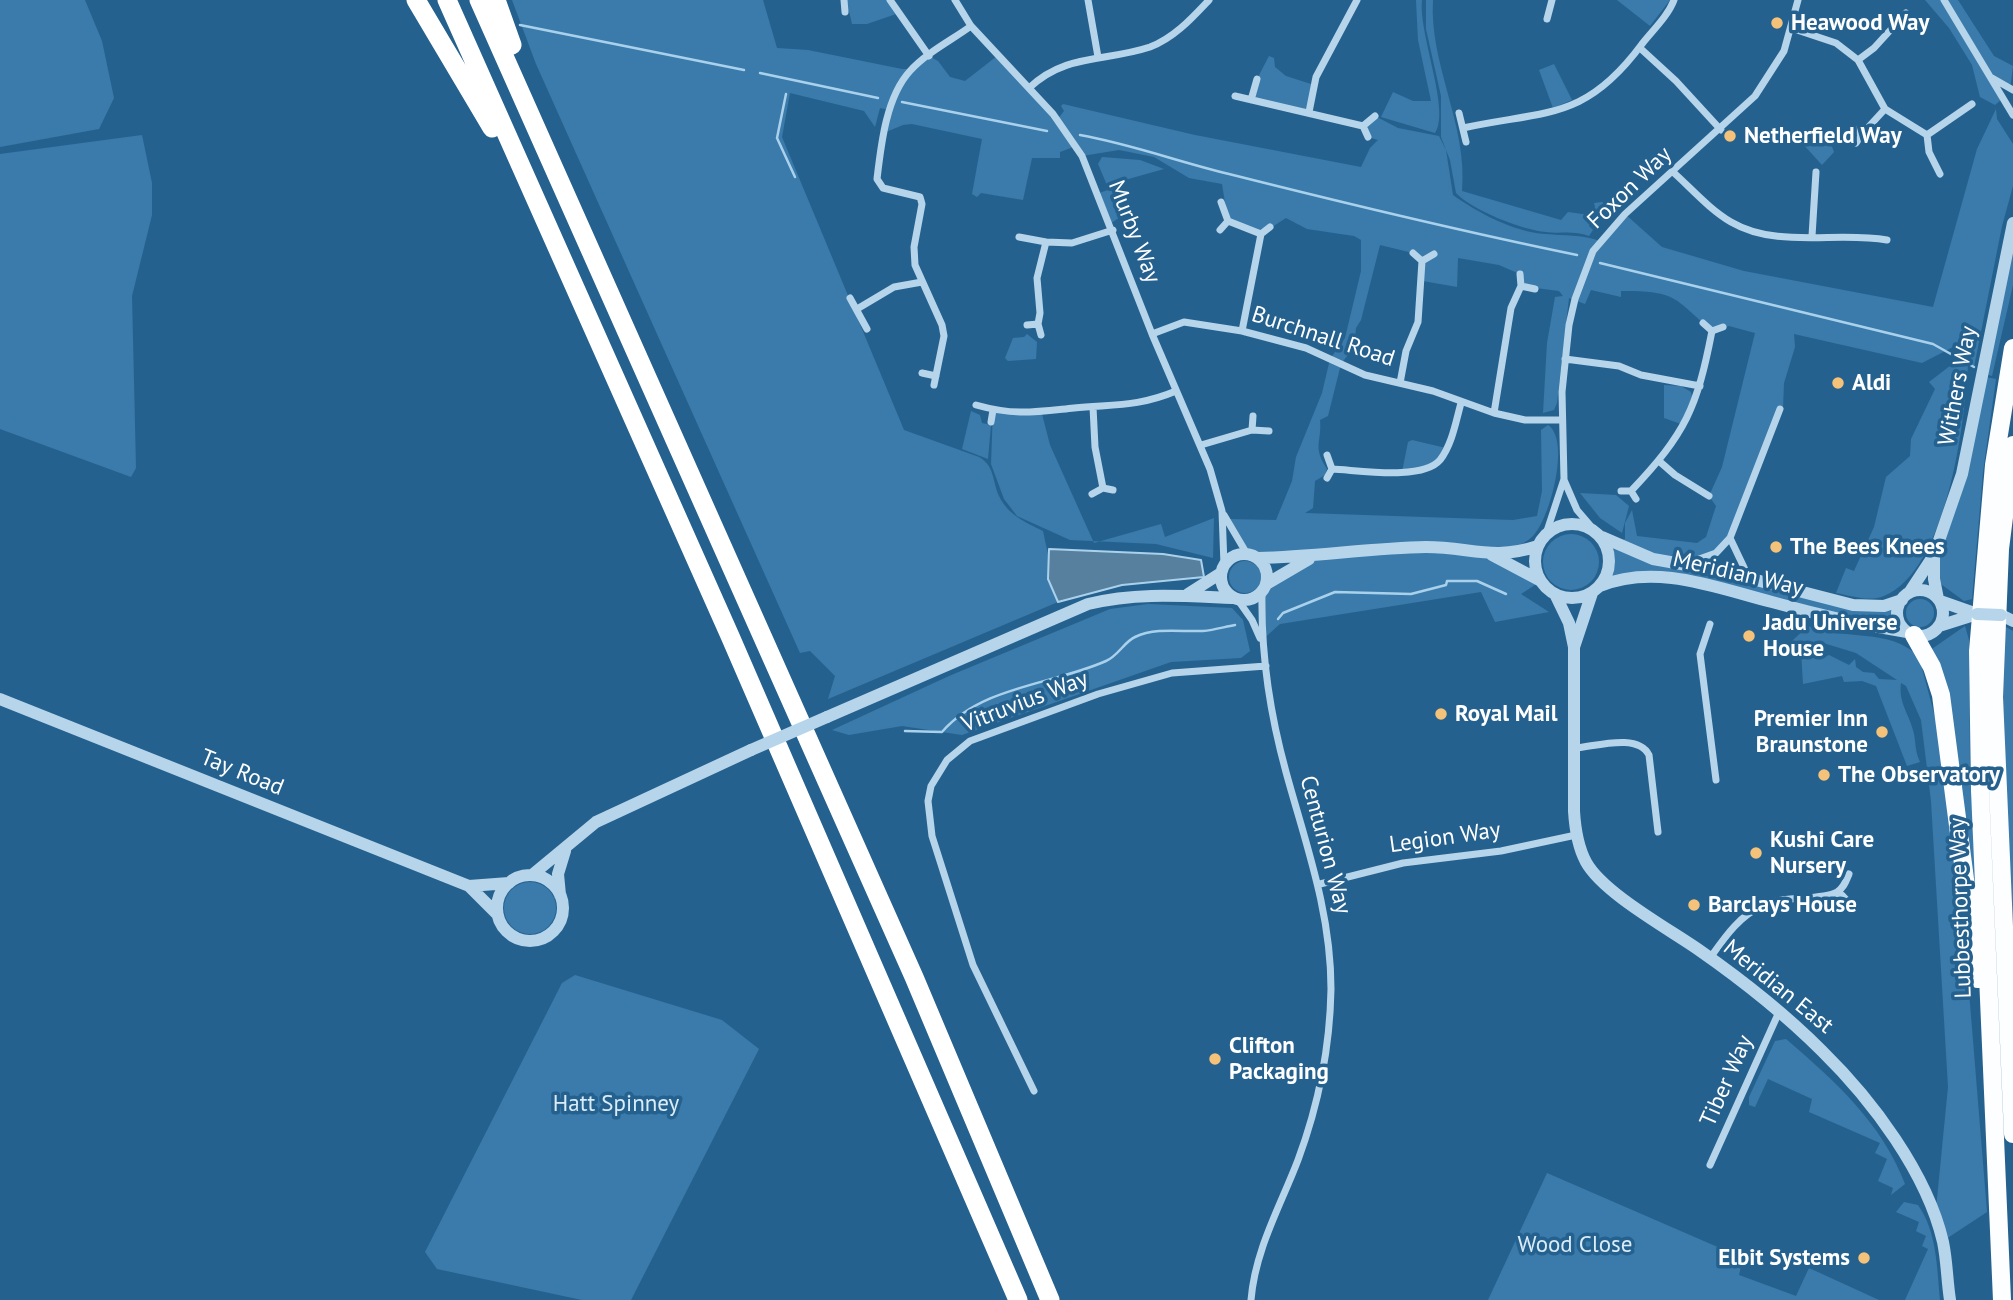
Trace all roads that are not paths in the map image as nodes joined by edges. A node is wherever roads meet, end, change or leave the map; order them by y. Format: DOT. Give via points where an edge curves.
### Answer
graph roads {
  1 [pos="416,0"];
  2 [pos="447,0"];
  3 [pos="479,0"];
  4 [pos="496,0"];
  5 [pos="844,0"];
  6 [pos="890,0"];
  7 [pos="955,0"];
  8 [pos="1087,0"];
  9 [pos="1209,0"];
  10 [pos="1357,0"];
  11 [pos="1552,0"];
  12 [pos="1674,0"];
  13 [pos="1798,0"];
  14 [pos="1944,0"];
  15 [pos="845,12"];
  16 [pos="1906,13"];
  17 [pos="1547,19"];
  18 [pos="971,26"];
  19 [pos="1791,28"];
  20 [pos="1640,48"];
  21 [pos="929,56"];
  22 [pos="1098,57"];
  23 [pos="1858,60"];
  24 [pos="1992,78"];
  25 [pos="1257,79"];
  26 [pos="1028,88"];
  27 [pos="2013,90"];
  28 [pos="1235,96"];
  29 [pos="1251,100"];
  30 [pos="1972,104"];
  31 [pos="1885,109"];
  32 [pos="1309,112"];
  33 [pos="1459,113"];
  34 [pos="2013,115"];
  35 [pos="1375,116"];
  36 [pos="1363,126"];
  37 [pos="1463,128"];
  38 [pos="1853,128"];
  39 [pos="1721,130"];
  40 [pos="1862,134"];
  41 [pos="1927,135"];
  42 [pos="1368,137"];
  43 [pos="540,139"];
  44 [pos="1466,142"];
  45 [pos="1856,144"];
  46 [pos="1673,172"];
  47 [pos="1816,172"];
  48 [pos="1940,174"];
  49 [pos="527,182"];
  50 [pos="1221,202"];
  51 [pos="1228,221"];
  52 [pos="2013,223"];
  53 [pos="1270,227"];
  54 [pos="1112,230"];
  55 [pos="1220,230"];
  56 [pos="1261,234"];
  57 [pos="1812,236"];
  58 [pos="1019,237"];
  59 [pos="1887,240"];
  60 [pos="1046,242"];
  61 [pos="1413,253"];
  62 [pos="1434,254"];
  63 [pos="1422,261"];
  64 [pos="1520,274"];
  65 [pos="922,282"];
  66 [pos="1521,286"];
  67 [pos="1535,289"];
  68 [pos="850,298"];
  69 [pos="857,309"];
  70 [pos="1703,323"];
  71 [pos="1038,324"];
  72 [pos="1027,325"];
  73 [pos="1723,327"];
  74 [pos="867,329"];
  75 [pos="1242,331"];
  76 [pos="1712,331"];
  77 [pos="1152,334"];
  78 [pos="1041,335"];
  79 [pos="2013,348"];
  80 [pos="1564,359"];
  81 [pos="922,373"];
  82 [pos="936,376"];
  83 [pos="1401,383"];
  84 [pos="934,385"];
  85 [pos="1700,386"];
  86 [pos="1176,391"];
  87 [pos="1461,403"];
  88 [pos="976,405"];
  89 [pos="1093,407"];
  90 [pos="1780,409"];
  91 [pos="993,410"];
  92 [pos="1494,413"];
  93 [pos="1253,416"];
  94 [pos="1562,420"];
  95 [pos="990,422"];
  96 [pos="1252,430"];
  97 [pos="1269,430"];
  98 [pos="1201,444"];
  99 [pos="2013,445"];
  100 [pos="1327,454"];
  101 [pos="1659,461"];
  102 [pos="1332,469"];
  103 [pos="1327,478"];
  104 [pos="1564,479"];
  105 [pos="1103,488"];
  106 [pos="1114,490"];
  107 [pos="1621,491"];
  108 [pos="1632,491"];
  109 [pos="1093,494"];
  110 [pos="1709,496"];
  111 [pos="1636,499"];
  112 [pos="1222,511"];
  113 [pos="1546,534"];
  114 [pos="1598,534"];
  115 [pos="1730,538"];
  116 [pos="1538,546"];
  117 [pos="1492,555"];
  118 [pos="1934,555"];
  119 [pos="1252,556"];
  120 [pos="1312,557"];
  121 [pos="1686,564"];
  122 [pos="1223,569"];
  123 [pos="1750,579"];
  124 [pos="1541,581"];
  125 [pos="1265,588"];
  126 [pos="1596,589"];
  127 [pos="1188,594"];
  128 [pos="1555,594"];
  129 [pos="1906,596"];
  130 [pos="1235,599"];
  131 [pos="1939,600"];
  132 [pos="1970,614"];
  133 [pos="2008,615"];
  134 [pos="1710,624"];
  135 [pos="1939,626"];
  136 [pos="1911,634"];
  137 [pos="1261,642"];
  138 [pos="1574,647"];
  139 [pos="1266,666"];
  140 [pos="0,699"];
  141 [pos="1576,748"];
  142 [pos="1716,780"];
  143 [pos="1658,832"];
  144 [pos="1576,835"];
  145 [pos="565,850"];
  146 [pos="1849,874"];
  147 [pos="532,875"];
  148 [pos="509,883"];
  149 [pos="1320,884"];
  150 [pos="469,886"];
  151 [pos="1834,893"];
  152 [pos="560,895"];
  153 [pos="1854,908"];
  154 [pos="497,914"];
  155 [pos="1710,958"];
  156 [pos="1779,1013"];
  157 [pos="2013,1071"];
  158 [pos="1034,1091"];
  159 [pos="2004,1119"];
  160 [pos="2013,1134"];
  161 [pos="1710,1166"];
  162 [pos="1018,1300"];
  163 [pos="1050,1300"];
  164 [pos="1251,1300"];
  165 [pos="1950,1300"];
  166 [pos="2002,1300"];
  1 -- 49 [label="highway"];
  2 -- 49 [label="highway"];
  3 -- 43 [label="highway"];
  4 -- 43 [label="highway"];
  5 -- 15 [label="street"];
  6 -- 21 [label="street"];
  7 -- 18 [label="street, Murby Way"];
  8 -- 22 [label="street"];
  9 -- 22 [label="street" via="1165,40"];
  10 -- 32 [label="street" via="1316,77"];
  11 -- 17 [label="street"];
  12 -- 20 [label="street"];
  13 -- 19 [label="street, Foxon Way"];
  14 -- 24 [label="street"];
  16 -- 23 [label="street"];
  18 -- 21 [label="street"];
  18 -- 26 [label="street, Murby Way"];
  19 -- 23 [label="street" via="1836,43"];
  19 -- 39 [label="street, Foxon Way" via="1767,79"];
  20 -- 37 [label="street" via="1605,86 1575,106 1540,117"];
  20 -- 39 [label="street"];
  21 -- 65 [label="street" via="911,69 895,94 877,179 883,188 920,197 914,255"];
  22 -- 26 [label="street" via="1054,68"];
  23 -- 31 [label="street"];
  24 -- 27 [label="street"];
  24 -- 34 [label="street"];
  25 -- 29 [label="street"];
  26 -- 54 [label="street, Murby Way" via="1083,156"];
  28 -- 29 [label="street"];
  29 -- 32 [label="street"];
  30 -- 41 [label="street"];
  31 -- 40 [label="street"];
  31 -- 41 [label="street"];
  32 -- 36 [label="street"];
  33 -- 37 [label="street"];
  35 -- 36 [label="street"];
  36 -- 42 [label="street"];
  37 -- 44 [label="street"];
  38 -- 40 [label="street"];
  39 -- 46 [label="street, Foxon Way"];
  40 -- 45 [label="street"];
  41 -- 48 [label="street"];
  43 -- 163 [label="highway" via="914,978"];
  46 -- 57 [label="street" via="1734,223 1764,234"];
  46 -- 80 [label="street, Foxon Way" via="1609,229 1593,251 1575,299"];
  47 -- 57 [label="street"];
  49 -- 162 [label="highway" via="736,648"];
  50 -- 51 [label="street"];
  51 -- 55 [label="street"];
  51 -- 56 [label="street"];
  52 -- 118 [label="street, Withers Way" via="1962,474"];
  53 -- 56 [label="street"];
  54 -- 60 [label="street" via="1072,243"];
  54 -- 77 [label="street, Murby Way"];
  56 -- 75 [label="street"];
  57 -- 59 [label="street"];
  58 -- 60 [label="street"];
  60 -- 71 [label="street" via="1037,278"];
  61 -- 63 [label="street"];
  62 -- 63 [label="street"];
  63 -- 83 [label="street" via="1420,310"];
  64 -- 66 [label="street"];
  65 -- 69 [label="street" via="894,287"];
  65 -- 82 [label="street" via="944,337"];
  66 -- 67 [label="street"];
  66 -- 92 [label="street" via="1511,308"];
  68 -- 69 [label="street"];
  69 -- 74 [label="street"];
  70 -- 76 [label="street"];
  71 -- 72 [label="street"];
  71 -- 78 [label="street"];
  73 -- 76 [label="street"];
  75 -- 77 [label="street, Burchnall Road" via="1184,322"];
  75 -- 83 [label="street, Burchnall Road" via="1306,348 1365,375"];
  76 -- 85 [label="street"];
  77 -- 86 [label="street, Murby Way"];
  79 -- 159 [label="highway, Lubbesthorpe Way" via="1994,465 1978,651 1980,779"];
  80 -- 85 [label="street" via="1608,364"];
  80 -- 94 [label="street, Foxon Way"];
  81 -- 82 [label="street"];
  82 -- 84 [label="street"];
  83 -- 87 [label="street, Burchnall Road"];
  85 -- 101 [label="street" via="1688,421"];
  86 -- 89 [label="street" via="1132,406"];
  86 -- 98 [label="street, Murby Way"];
  87 -- 92 [label="street, Burchnall Road"];
  87 -- 102 [label="street" via="1451,439 1431,468 1402,472"];
  88 -- 91 [label="street"];
  89 -- 91 [label="street" via="1042,414"];
  89 -- 105 [label="street"];
  90 -- 115 [label="street"];
  91 -- 95 [label="street"];
  92 -- 94 [label="street, Burchnall Road" via="1525,420"];
  93 -- 96 [label="street"];
  94 -- 104 [label="street, Foxon Way"];
  96 -- 97 [label="street"];
  96 -- 98 [label="street"];
  98 -- 112 [label="street, Murby Way"];
  99 -- 159 [label="highway, Lubbesthorpe Way" via="2000,549 1994,697"];
  100 -- 102 [label="street"];
  101 -- 108 [label="street"];
  101 -- 110 [label="street"];
  102 -- 103 [label="street"];
  104 -- 113 [label="street, Foxon Way"];
  104 -- 114 [label="street, Foxon Way" via="1577,510"];
  105 -- 106 [label="street"];
  105 -- 109 [label="street"];
  107 -- 108 [label="street"];
  108 -- 111 [label="street"];
  112 -- 119 [label="street, Murby Way"];
  112 -- 122 [label="street, Murby Way"];
  113 -- 114 [label="street" via="1575,523"];
  113 -- 116 [label="street"];
  114 -- 121 [label="street, Meridian Way" via="1641,555"];
  114 -- 126 [label="street" via="1609,551 1610,566"];
  115 -- 121 [label="street" via="1716,553"];
  115 -- 123 [label="street"];
  116 -- 117 [label="street"];
  116 -- 124 [label="street" via="1535,567"];
  117 -- 120 [label="street" via="1427,547"];
  117 -- 124 [label="street"];
  118 -- 129 [label="street, Withers Way"];
  118 -- 131 [label="street, Withers Way"];
  119 -- 120 [label="street"];
  119 -- 122 [label="street" via="1230,559"];
  119 -- 125 [label="street" via="1268,573"];
  120 -- 125 [label="street"];
  121 -- 123 [label="street, Meridian Way"];
  122 -- 127 [label="street"];
  122 -- 130 [label="street" via="1221,583"];
  123 -- 129 [label="street, Meridian Way" via="1853,605 1884,606"];
  124 -- 128 [label="street"];
  125 -- 130 [label="street" via="1251,601"];
  125 -- 137 [label="street, Centurion Way"];
  126 -- 128 [label="street" via="1574,598"];
  126 -- 136 [label="street, Meridian Way" via="1628,577 1690,581"];
  126 -- 138 [label="street, Meridian East"];
  127 -- 130 [label="street"];
  127 -- 145 [label="street, bridge" via="1121,596 1088,604 615,811"];
  128 -- 138 [label="street, Meridian East"];
  129 -- 131 [label="street" via="1922,590"];
  129 -- 136 [label="street" via="1898,620"];
  130 -- 137 [label="street, Centurion Way" via="1252,620"];
  131 -- 132 [label="street"];
  131 -- 135 [label="street" via="1943,614"];
  132 -- 133 [label="street, bridge"];
  132 -- 135 [label="street"];
  134 -- 142 [label="street" via="1700,654"];
  135 -- 136 [label="street" via="1928,634"];
  136 -- 159 [label="highway" via="1932,667 1941,695"];
  137 -- 139 [label="street, Centurion Way"];
  138 -- 141 [label="street, Meridian East"];
  139 -- 149 [label="street, Centurion Way" via="1286,772"];
  139 -- 158 [label="street, Vitruvius Way" via="1172,673 1098,694 970,741 937,771 928,801 938,860 973,965"];
  140 -- 150 [label="street, Tay Road"];
  141 -- 143 [label="street" via="1644,746"];
  141 -- 144 [label="street, Meridian East"];
  144 -- 149 [label="street, Legion Way" via="1501,851 1403,863"];
  144 -- 155 [label="street, Meridian East" via="1598,878"];
  145 -- 147 [label="street"];
  145 -- 152 [label="street" via="558,874"];
  146 -- 151 [label="street"];
  147 -- 148 [label="street"];
  147 -- 152 [label="street" via="549,881"];
  148 -- 150 [label="street, Tay Road"];
  148 -- 154 [label="street" via="497,902"];
  149 -- 164 [label="street, Centurion Way" via="1331,981 1324,1065 1304,1142 1262,1244"];
  150 -- 154 [label="street, Tay Road"];
  151 -- 153 [label="street"];
  151 -- 155 [label="street" via="1763,905 1729,931"];
  152 -- 154 [label="street" via="561,920 555,931 535,941 506,932"];
  155 -- 156 [label="street, Meridian East"];
  156 -- 161 [label="street, Tiber Way"];
  156 -- 165 [label="street, Meridian East" via="1821,1049 1895,1138 1926,1196 1943,1241"];
  157 -- 159 [label="highway"];
  159 -- 160 [label="highway, Lubbesthorpe Way"];
  159 -- 166 [label="highway, Lubbesthorpe Way"];
}
